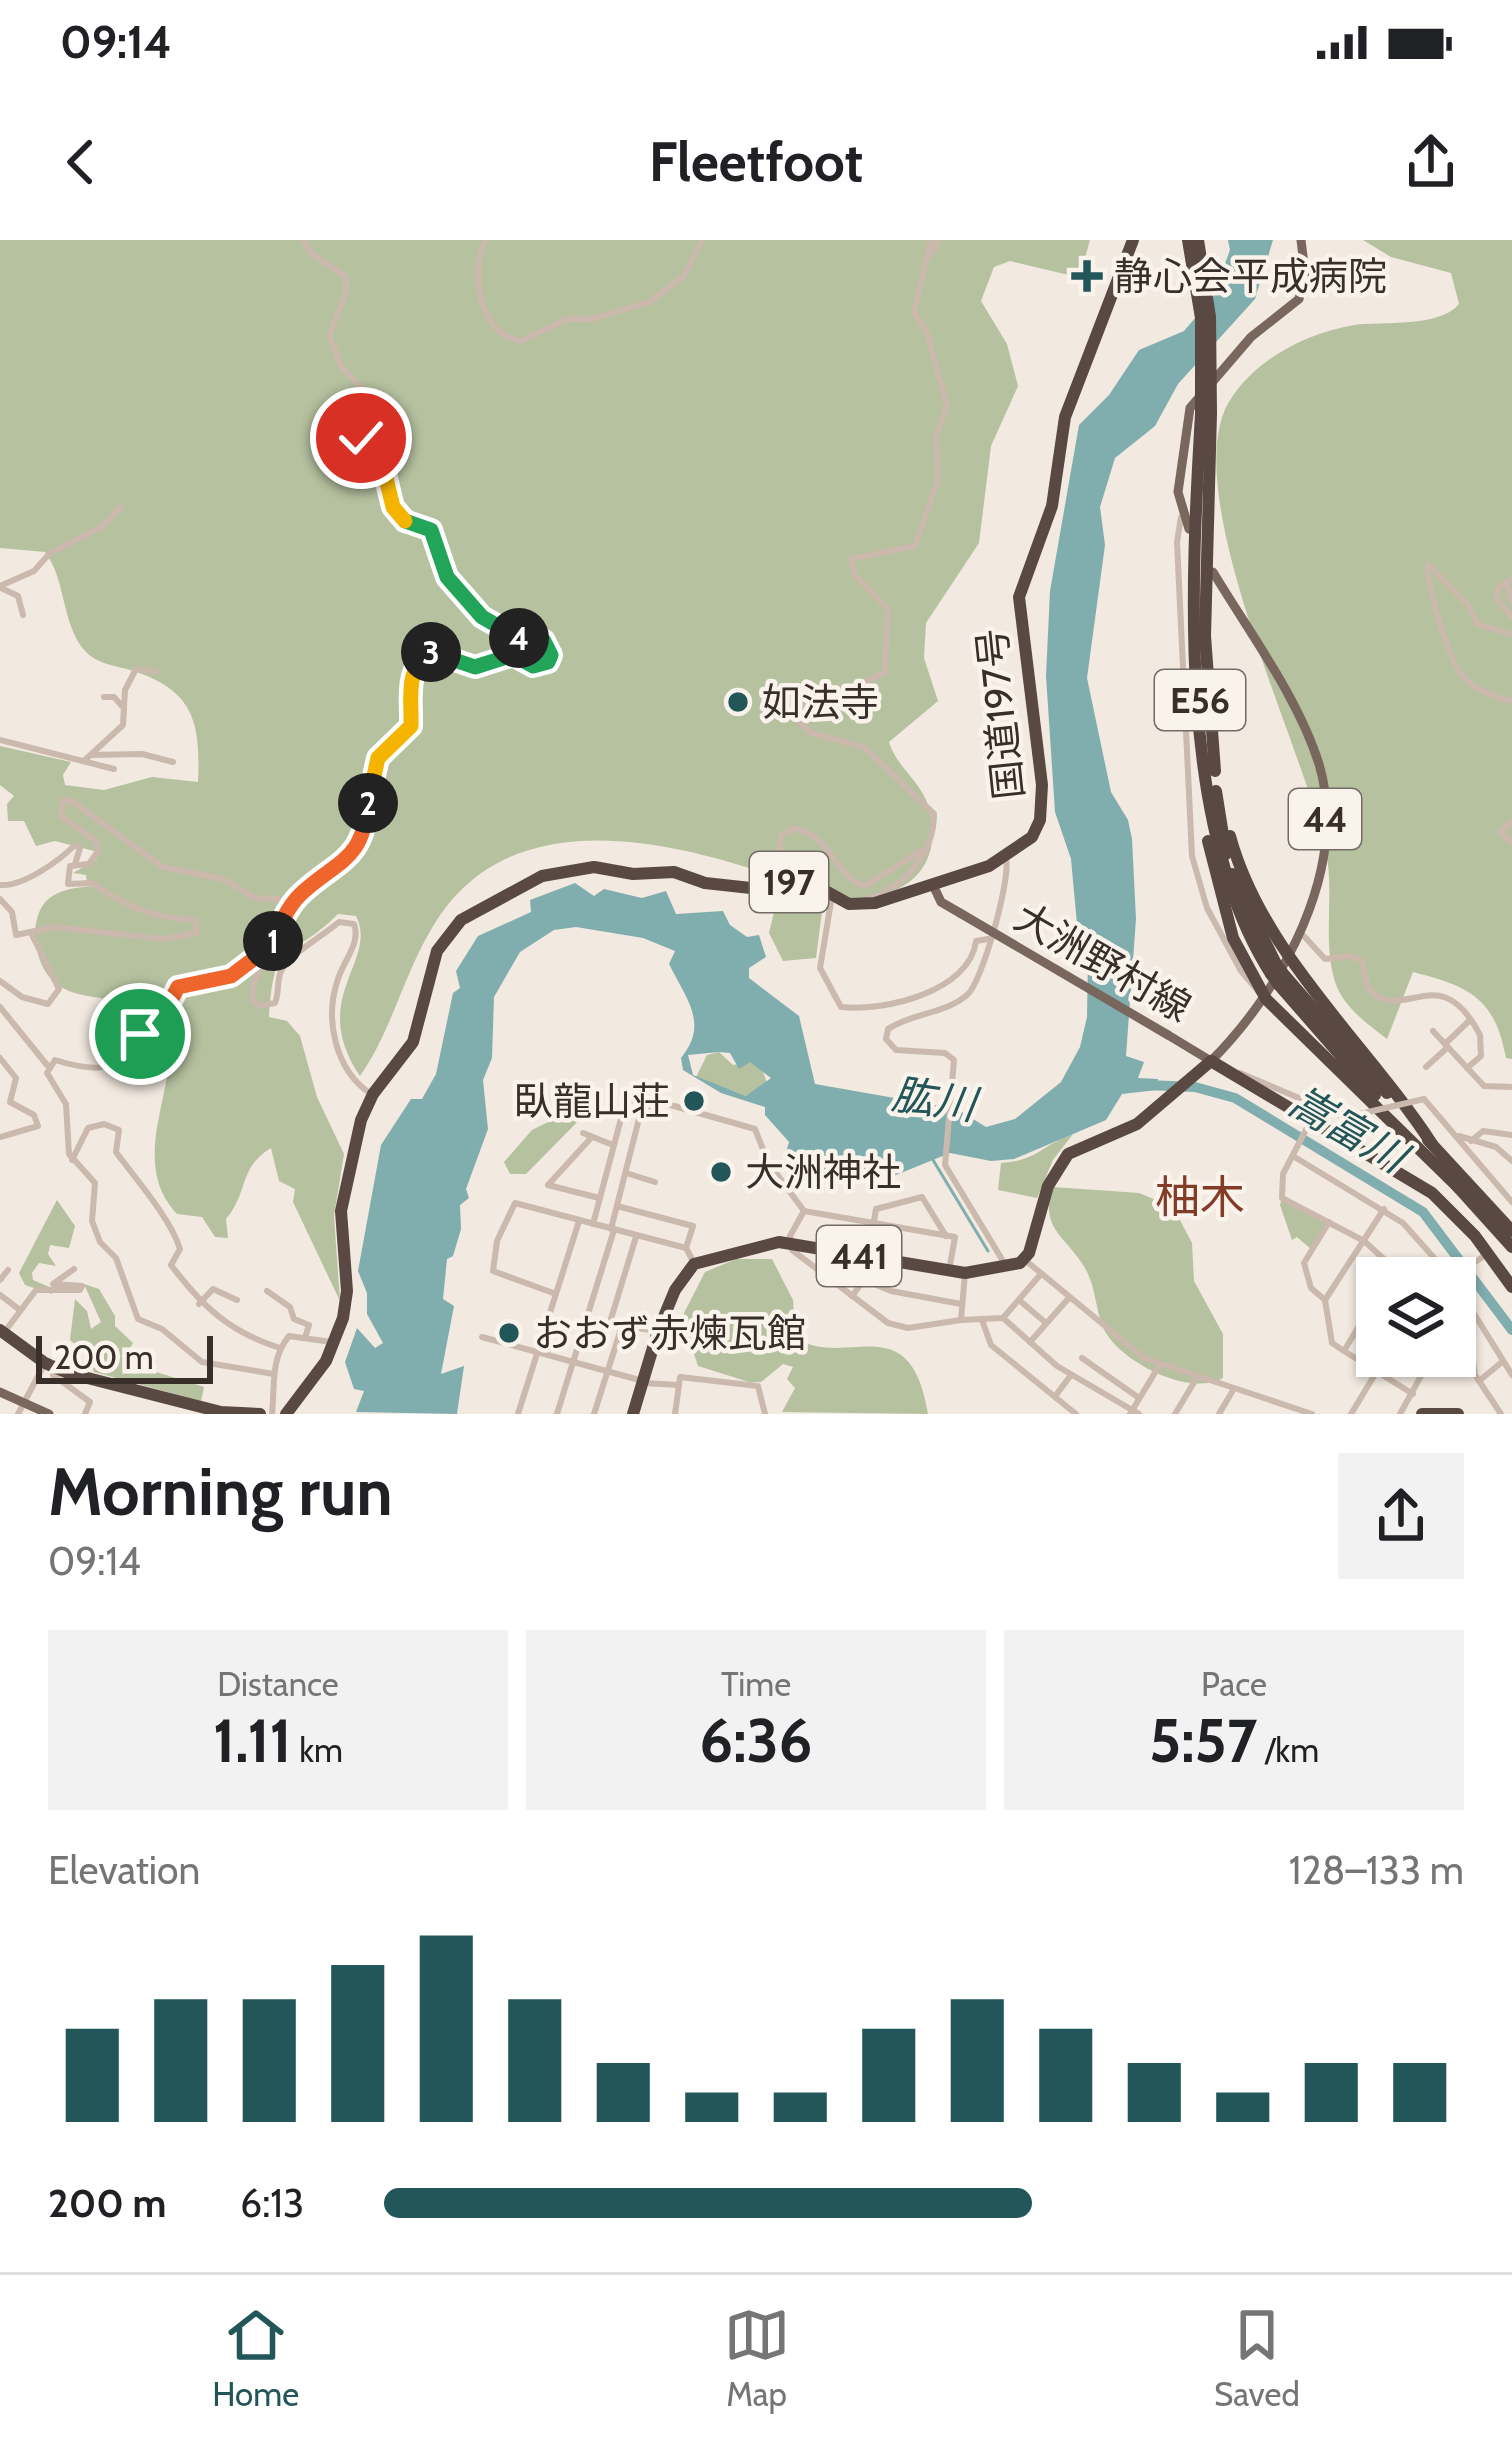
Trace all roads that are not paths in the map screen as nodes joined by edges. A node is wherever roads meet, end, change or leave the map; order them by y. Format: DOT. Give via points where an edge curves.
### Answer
graph roads {
  1 [pos="303,240"];
  2 [pos="485,240"];
  3 [pos="702,240"];
  4 [pos="935,240"];
  5 [pos="1133,240"];
  6 [pos="1188,240"];
  7 [pos="1198,240"];
  8 [pos="1301,240"];
  9 [pos="1384,263"];
  10 [pos="1303,288"];
  11 [pos="1206,413"];
  12 [pos="121,507"];
  13 [pos="1181,517"];
  14 [pos="1189,529"];
  15 [pos="1213,572"];
  16 [pos="1509,581"];
  17 [pos="0,587"];
  18 [pos="1512,602"];
  19 [pos="23,615"];
  20 [pos="1512,617"];
  21 [pos="1512,635"];
  22 [pos="156,672"];
  23 [pos="104,698"];
  24 [pos="1512,701"];
  25 [pos="122,706"];
  26 [pos="1207,735"];
  27 [pos="0,740"];
  28 [pos="89,757"];
  29 [pos="173,763"];
  30 [pos="114,769"];
  31 [pos="1512,821"];
  32 [pos="1512,843"];
  33 [pos="921,851"];
  34 [pos="1006,859"];
  35 [pos="75,864"];
  36 [pos="0,885"];
  37 [pos="932,885"];
  38 [pos="774,886"];
  39 [pos="832,896"];
  40 [pos="0,899"];
  41 [pos="295,900"];
  42 [pos="850,904"];
  43 [pos="32,935"];
  44 [pos="1303,935"];
  45 [pos="988,940"];
  46 [pos="1291,954"];
  47 [pos="267,956"];
  48 [pos="1278,975"];
  49 [pos="0,981"];
  50 [pos="1266,999"];
  51 [pos="0,1007"];
  52 [pos="1470,1020"];
  53 [pos="1433,1031"];
  54 [pos="1446,1046"];
  55 [pos="0,1060"];
  56 [pos="1211,1060"];
  57 [pos="46,1065"];
  58 [pos="1426,1066"];
  59 [pos="1468,1068"];
  60 [pos="1237,1075"];
  61 [pos="1512,1087"];
  62 [pos="373,1094"];
  63 [pos="639,1101"];
  64 [pos="1310,1121"];
  65 [pos="1456,1134"];
  66 [pos="1512,1135"];
  67 [pos="0,1137"];
  68 [pos="1472,1141"];
  69 [pos="1432,1144"];
  70 [pos="614,1145"];
  71 [pos="1294,1153"];
  72 [pos="72,1160"];
  73 [pos="1512,1160"];
  74 [pos="607,1170"];
  75 [pos="626,1174"];
  76 [pos="655,1182"];
  77 [pos="1461,1190"];
  78 [pos="599,1199"];
  79 [pos="1512,1202"];
  80 [pos="617,1205"];
  81 [pos="1384,1209"];
  82 [pos="804,1210"];
  83 [pos="579,1222"];
  84 [pos="873,1222"];
  85 [pos="1329,1222"];
  86 [pos="593,1224"];
  87 [pos="612,1229"];
  88 [pos="1512,1231"];
  89 [pos="946,1235"];
  90 [pos="636,1237"];
  91 [pos="1364,1241"];
  92 [pos="788,1243"];
  93 [pos="1512,1247"];
  94 [pos="686,1249"];
  95 [pos="1485,1256"];
  96 [pos="867,1257"];
  97 [pos="1382,1257"];
  98 [pos="1432,1257"];
  99 [pos="1024,1259"];
  100 [pos="1476,1262"];
  101 [pos="694,1264"];
  102 [pos="1006,1266"];
  103 [pos="74,1268"];
  104 [pos="8,1270"];
  105 [pos="950,1271"];
  106 [pos="965,1274"];
  107 [pos="1041,1274"];
  108 [pos="0,1280"];
  109 [pos="864,1280"];
  110 [pos="1512,1287"];
  111 [pos="267,1291"];
  112 [pos="556,1294"];
  113 [pos="0,1295"];
  114 [pos="852,1296"];
  115 [pos="1068,1299"];
  116 [pos="237,1300"];
  117 [pos="1018,1300"];
  118 [pos="1325,1300"];
  119 [pos="199,1304"];
  120 [pos="961,1304"];
  121 [pos="20,1310"];
  122 [pos="1003,1318"];
  123 [pos="962,1320"];
  124 [pos="982,1320"];
  125 [pos="1476,1320"];
  126 [pos="1046,1323"];
  127 [pos="622,1327"];
  128 [pos="658,1331"];
  129 [pos="1356,1331"];
  130 [pos="2,1332"];
  131 [pos="482,1336"];
  132 [pos="305,1338"];
  133 [pos="1030,1342"];
  134 [pos="335,1343"];
  135 [pos="280,1348"];
  136 [pos="538,1350"];
  137 [pos="1344,1351"];
  138 [pos="1082,1358"];
  139 [pos="1356,1359"];
  140 [pos="574,1360"];
  141 [pos="1502,1363"];
  142 [pos="48,1365"];
  143 [pos="1159,1366"];
  144 [pos="1476,1368"];
  145 [pos="608,1371"];
  146 [pos="274,1374"];
  147 [pos="1071,1375"];
  148 [pos="1512,1375"];
  149 [pos="1374,1377"];
  150 [pos="1385,1377"];
  151 [pos="1422,1377"];
  152 [pos="1196,1379"];
  153 [pos="1479,1381"];
  154 [pos="642,1382"];
  155 [pos="679,1384"];
  156 [pos="0,1392"];
  157 [pos="1232,1392"];
  158 [pos="1413,1394"];
  159 [pos="1056,1396"];
  160 [pos="1139,1398"];
  161 [pos="23,1403"];
  162 [pos="1273,1404"];
  163 [pos="1134,1413"];
  164 [pos="17,1414"];
  165 [pos="49,1414"];
  166 [pos="85,1414"];
  167 [pos="260,1414"];
  168 [pos="274,1414"];
  169 [pos="286,1414"];
  170 [pos="518,1414"];
  171 [pos="557,1414"];
  172 [pos="594,1414"];
  173 [pos="633,1414"];
  174 [pos="675,1414"];
  175 [pos="765,1414"];
  176 [pos="1076,1414"];
  177 [pos="1175,1414"];
  178 [pos="1219,1414"];
  179 [pos="1271,1414"];
  180 [pos="1312,1414"];
  181 [pos="1351,1414"];
  182 [pos="1400,1414"];
  183 [pos="1422,1414"];
  184 [pos="1458,1414"];
  185 [pos="1501,1414"];
  1 -- 41 [label="street" via="346,277 329,335 341,365 363,387 361,438 383,466 393,507 437,537 442,569 482,617 512,636 544,641 551,655 540,667 513,655 475,667 426,655 411,678 411,726 374,767 359,843"];
  2 -- 3 [label="street" via="476,287 499,329 520,341 567,319 592,320 649,302 684,276"];
  4 -- 33 [label="street" via="914,303 946,393 936,436 938,480 915,546 851,560 888,609 885,672 802,707 795,718 811,733 864,747 912,787 934,814"];
  5 -- 34 [label="highway, 国道197号" via="1065,417 1052,506 1019,597 1042,805 1032,837"];
  6 -- 11 [label="highway, E56, bridge"];
  7 -- 11 [label="highway, E56, bridge" via="1210,317"];
  8 -- 10 [label="main road"];
  9 -- 10 [label="street"];
  10 -- 13 [label="main road" via="1196,396 1187,419"];
  11 -- 26 [label="highway, E56"];
  12 -- 17 [label="street"];
  13 -- 14 [label="main road"];
  13 -- 50 [label="street" via="1192,856 1222,938"];
  15 -- 44 [label="main road, 大洲野村線 / 44" via="1309,738 1323,782 1325,818"];
  16 -- 18 [label="street"];
  16 -- 20 [label="street" via="1496,598"];
  17 -- 19 [label="street" via="18,596"];
  21 -- 24 [label="street" via="1478,624 1428,564 1462,674"];
  22 -- 25 [label="street" via="136,669"];
  23 -- 25 [label="street"];
  25 -- 28 [label="street" via="123,724"];
  26 -- 46 [label="highway" via="1245,880"];
  26 -- 48 [label="highway, E56" via="1229,865"];
  26 -- 50 [label="highway" via="1204,805 1220,898"];
  27 -- 28 [label="street"];
  28 -- 29 [label="street" via="142,754"];
  28 -- 30 [label="street"];
  31 -- 32 [label="street" via="1500,832"];
  33 -- 38 [label="street" via="865,886 847,877 826,844 794,828 782,835"];
  33 -- 42 [label="street" via="898,886"];
  34 -- 37 [label="highway, 197"];
  34 -- 45 [label="street" via="1005,896"];
  35 -- 36 [label="street" via="75,845 60,864"];
  35 -- 41 [label="street" via="89,864 98,851 97,841 61,816 70,800 164,867 223,879 255,898"];
  35 -- 43 [label="street" via="68,884 92,884 112,901 161,919 195,920 199,929 173,938 54,927"];
  37 -- 42 [label="highway, 197"];
  37 -- 56 [label="main road, 大洲野村線, bridge" via="941,902"];
  38 -- 39 [label="highway, 197" via="804,879"];
  38 -- 62 [label="highway, 197" via="594,867 527,883 449,932 413,1042"];
  39 -- 42 [label="highway, 197"];
  39 -- 45 [label="street" via="820,968 841,1007 879,1009 913,997 964,969 976,940"];
  40 -- 43 [label="street" via="16,935"];
  41 -- 47 [label="street"];
  43 -- 49 [label="street" via="59,989 48,1004"];
  44 -- 46 [label="main road, 大洲野村線 / 44"];
  44 -- 52 [label="street" via="1325,958 1362,962 1368,988 1381,999 1438,991"];
  45 -- 102 [label="street" via="967,996 888,1029 886,1039 896,1050 954,1060 945,1166"];
  46 -- 50 [label="main road, 大洲野村線 / 44"];
  46 -- 69 [label="highway"];
  47 -- 57 [label="street" via="231,976 178,987 163,1016 141,1031 139,1052 119,1065"];
  47 -- 62 [label="street" via="251,993 260,1006 275,1003 281,970 294,953 339,922 354,924 357,940 334,990 332,1031 353,1078"];
  48 -- 69 [label="highway, E56"];
  48 -- 77 [label="highway, E56"];
  50 -- 56 [label="main road, 大洲野村線 / 44"];
  50 -- 77 [label="highway"];
  51 -- 57 [label="street"];
  52 -- 54 [label="street"];
  52 -- 59 [label="street" via="1481,1056"];
  53 -- 54 [label="street"];
  54 -- 58 [label="street"];
  54 -- 59 [label="street"];
  55 -- 67 [label="street" via="16,1078 10,1102 34,1114 38,1126"];
  56 -- 60 [label="highway"];
  56 -- 99 [label="highway" via="1137,1124 1068,1154 1048,1186"];
  57 -- 72 [label="street" via="66,1104"];
  59 -- 61 [label="street" via="1484,1086"];
  60 -- 64 [label="highway"];
  60 -- 65 [label="street, bridge" via="1339,1115 1424,1099"];
  62 -- 134 [label="highway, 197" via="344,1187 347,1291"];
  63 -- 70 [label="street" via="626,1100"];
  64 -- 71 [label="street"];
  64 -- 95 [label="highway" via="1432,1193"];
  65 -- 68 [label="street"];
  65 -- 79 [label="street"];
  66 -- 68 [label="street" via="1483,1131"];
  68 -- 73 [label="street"];
  69 -- 88 [label="highway, E56"];
  70 -- 74 [label="street"];
  70 -- 78 [label="street" via="587,1136 548,1185"];
  71 -- 81 [label="street"];
  71 -- 85 [label="street" via="1282,1198"];
  72 -- 119 [label="street" via="88,1128 119,1130 116,1152 178,1241 171,1265"];
  72 -- 146 [label="street" via="95,1183 95,1232 116,1258 142,1324 162,1329 202,1362"];
  74 -- 75 [label="street"];
  74 -- 78 [label="street"];
  75 -- 76 [label="street"];
  75 -- 80 [label="street"];
  75 -- 82 [label="street" via="642,1107 653,1100 679,1105 755,1130"];
  77 -- 93 [label="highway, E56"];
  78 -- 80 [label="street"];
  78 -- 86 [label="street"];
  80 -- 87 [label="street"];
  80 -- 94 [label="street" via="693,1226"];
  81 -- 91 [label="street"];
  81 -- 98 [label="street"];
  82 -- 84 [label="street"];
  82 -- 92 [label="street"];
  83 -- 86 [label="street"];
  83 -- 112 [label="street"];
  83 -- 112 [label="street" via="515,1203 497,1241 493,1270"];
  84 -- 89 [label="street"];
  84 -- 89 [label="street" via="876,1209 922,1197"];
  84 -- 96 [label="street"];
  85 -- 91 [label="street"];
  85 -- 118 [label="street" via="1304,1263 1311,1288"];
  86 -- 87 [label="street"];
  87 -- 90 [label="street"];
  87 -- 140 [label="street"];
  89 -- 105 [label="street" via="955,1237"];
  90 -- 94 [label="street"];
  90 -- 127 [label="street" via="610,1322"];
  91 -- 97 [label="street"];
  91 -- 118 [label="street"];
  92 -- 96 [label="highway, 441"];
  92 -- 101 [label="highway, 441"];
  92 -- 114 [label="street"];
  94 -- 101 [label="street"];
  95 -- 100 [label="street"];
  95 -- 110 [label="highway"];
  96 -- 105 [label="highway, 441"];
  96 -- 109 [label="street"];
  99 -- 102 [label="highway, 441"];
  99 -- 107 [label="street"];
  101 -- 128 [label="highway"];
  102 -- 106 [label="highway, 441"];
  103 -- 121 [label="street" via="53,1284 80,1290 36,1290"];
  104 -- 108 [label="street"];
  105 -- 106 [label="highway, 441"];
  106 -- 120 [label="street"];
  107 -- 115 [label="street"];
  107 -- 117 [label="street"];
  109 -- 114 [label="street"];
  109 -- 120 [label="street"];
  111 -- 132 [label="street" via="309,1325"];
  112 -- 136 [label="street"];
  113 -- 121 [label="street"];
  114 -- 123 [label="street" via="900,1327"];
  115 -- 126 [label="street"];
  115 -- 143 [label="street"];
  116 -- 119 [label="street" via="213,1289"];
  117 -- 122 [label="street"];
  117 -- 126 [label="street"];
  118 -- 137 [label="street" via="1332,1343"];
  119 -- 135 [label="street" via="241,1334"];
  120 -- 123 [label="street"];
  121 -- 130 [label="street"];
  122 -- 124 [label="street"];
  122 -- 133 [label="street"];
  123 -- 124 [label="street"];
  124 -- 159 [label="street" via="991,1345"];
  125 -- 141 [label="street"];
  126 -- 133 [label="street"];
  127 -- 128 [label="street"];
  127 -- 145 [label="street"];
  128 -- 154 [label="highway"];
  129 -- 137 [label="street"];
  130 -- 142 [label="highway"];
  131 -- 136 [label="street"];
  132 -- 134 [label="street"];
  132 -- 135 [label="street" via="289,1336"];
  133 -- 147 [label="street"];
  134 -- 169 [label="highway, 197"];
  135 -- 146 [label="street"];
  136 -- 140 [label="street"];
  136 -- 170 [label="street"];
  137 -- 139 [label="street"];
  138 -- 160 [label="street"];
  140 -- 145 [label="street"];
  140 -- 171 [label="street"];
  141 -- 148 [label="street"];
  141 -- 153 [label="street"];
  142 -- 161 [label="street"];
  142 -- 166 [label="street" via="91,1402"];
  142 -- 167 [label="highway" via="221,1412"];
  143 -- 152 [label="street"];
  143 -- 160 [label="street"];
  144 -- 153 [label="street"];
  145 -- 154 [label="street"];
  145 -- 172 [label="street"];
  146 -- 168 [label="street"];
  147 -- 159 [label="street"];
  147 -- 163 [label="street"];
  149 -- 181 [label="street"];
  150 -- 158 [label="street"];
  151 -- 158 [label="street"];
  152 -- 157 [label="street"];
  152 -- 177 [label="street"];
  153 -- 185 [label="street"];
  154 -- 155 [label="street"];
  154 -- 173 [label="highway"];
  155 -- 174 [label="street"];
  155 -- 175 [label="street" via="680,1377 706,1376 758,1386"];
  156 -- 161 [label="main road"];
  157 -- 162 [label="street"];
  157 -- 178 [label="street"];
  158 -- 182 [label="street"];
  159 -- 176 [label="street"];
  160 -- 163 [label="street"];
  161 -- 164 [label="street"];
  161 -- 165 [label="main road"];
  162 -- 179 [label="street"];
  162 -- 180 [label="street"];
  168 -- 169 [label="highway"];
  183 -- 184 [label="highway"];
}
